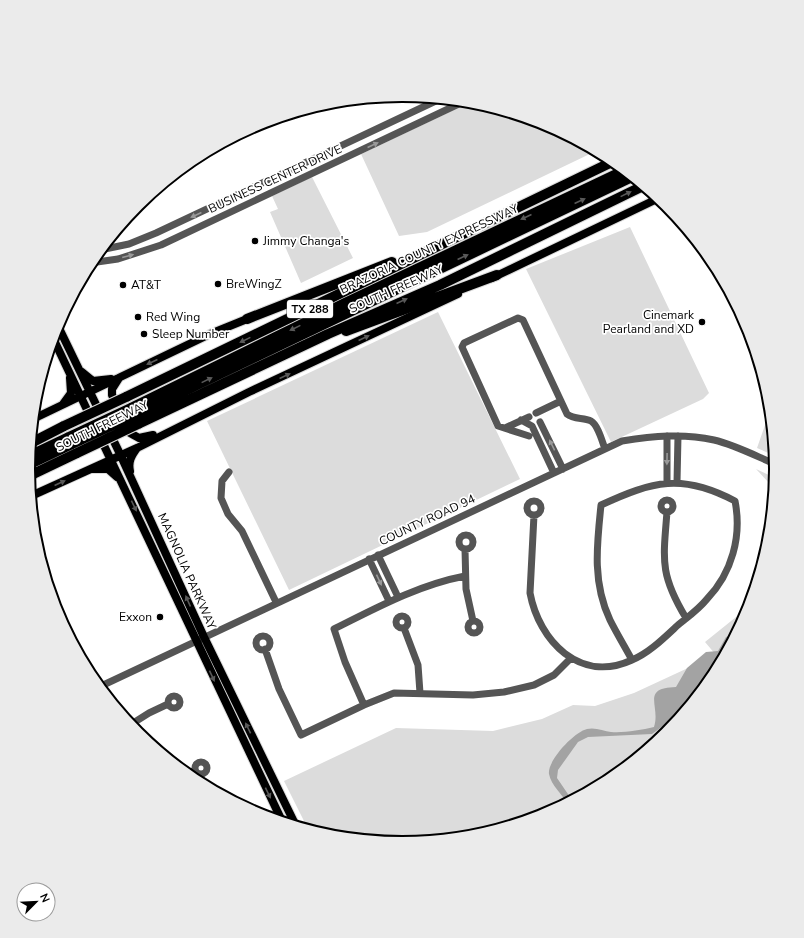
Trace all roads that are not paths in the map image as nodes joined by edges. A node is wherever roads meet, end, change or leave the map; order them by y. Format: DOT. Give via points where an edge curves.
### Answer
graph roads {
  1 [pos="431,103"];
  2 [pos="448,105"];
  3 [pos="354,141"];
  4 [pos="357,153"];
  5 [pos="607,165"];
  6 [pos="618,173"];
  7 [pos="627,179"];
  8 [pos="257,187"];
  9 [pos="638,188"];
  10 [pos="262,197"];
  11 [pos="653,201"];
  12 [pos="494,220"];
  13 [pos="156,233"];
  14 [pos="161,245"];
  15 [pos="110,248"];
  16 [pos="100,261"];
  17 [pos="497,276"];
  18 [pos="247,319"];
  19 [pos="61,333"];
  20 [pos="328,334"];
  21 [pos="56,345"];
  22 [pos="79,369"];
  23 [pos="68,370"];
  24 [pos="120,378"];
  25 [pos="90,392"];
  26 [pos="81,396"];
  27 [pos="561,401"];
  28 [pos="63,405"];
  29 [pos="544,410"];
  30 [pos="536,413"];
  31 [pos="39,416"];
  32 [pos="134,416"];
  33 [pos="529,417"];
  34 [pos="521,420"];
  35 [pos="540,422"];
  36 [pos="532,426"];
  37 [pos="505,428"];
  38 [pos="172,431"];
  39 [pos="529,436"];
  40 [pos="667,436"];
  41 [pos="678,436"];
  42 [pos="36,440"];
  43 [pos="73,445"];
  44 [pos="137,448"];
  45 [pos="605,449"];
  46 [pos="36,454"];
  47 [pos="120,454"];
  48 [pos="110,459"];
  49 [pos="769,461"];
  50 [pos="35,462"];
  51 [pos="89,469"];
  52 [pos="563,469"];
  53 [pos="35,472"];
  54 [pos="229,472"];
  55 [pos="554,473"];
  56 [pos="132,480"];
  57 [pos="677,482"];
  58 [pos="667,483"];
  59 [pos="123,484"];
  60 [pos="36,494"];
  61 [pos="667,512"];
  62 [pos="534,515"];
  63 [pos="465,549"];
  64 [pos="156,555"];
  65 [pos="378,555"];
  66 [pos="369,559"];
  67 [pos="465,576"];
  68 [pos="178,580"];
  69 [pos="398,597"];
  70 [pos="276,602"];
  71 [pos="389,602"];
  72 [pos="686,618"];
  73 [pos="473,621"];
  74 [pos="404,628"];
  75 [pos="200,639"];
  76 [pos="265,650"];
  77 [pos="571,658"];
  78 [pos="632,660"];
  79 [pos="105,684"];
  80 [pos="420,693"];
  81 [pos="168,704"];
  82 [pos="364,705"];
  83 [pos="135,721"];
  84 [pos="255,742"];
  85 [pos="245,747"];
  86 [pos="279,815"];
  87 [pos="293,819"];
  1 -- 3 [label="street, BUSINESS CENTER DRIVE"];
  4 -- 2 [label="street, BUSINESS CENTER DRIVE, one-way"];
  3 -- 4 [label="street"];
  3 -- 8 [label="street, BUSINESS CENTER DRIVE"];
  4 -- 10 [label="street, BUSINESS CENTER DRIVE"];
  5 -- 12 [label="highway, SOUTH FREEWAY / TX 288"];
  6 -- 32 [label="highway, BRAZORIA COUNTY EXPRESSWAY, one-way" via="352,300"];
  32 -- 7 [label="highway, BRAZORIA COUNTY EXPRESSWAY, one-way"];
  8 -- 10 [label="street"];
  8 -- 13 [label="street, BUSINESS CENTER DRIVE, one-way"];
  20 -- 9 [label="highway, SOUTH FREEWAY / TX 288, one-way" via="440,285"];
  10 -- 14 [label="street, BUSINESS CENTER DRIVE"];
  11 -- 17 [label="main road"];
  12 -- 18 [label="highway"];
  12 -- 42 [label="highway, SOUTH FREEWAY / TX 288, one-way, bridge"];
  13 -- 14 [label="street"];
  13 -- 15 [label="street, BUSINESS CENTER DRIVE" via="129,244"];
  16 -- 14 [label="street, BUSINESS CENTER DRIVE, one-way" via="125,257"];
  17 -- 20 [label="highway" via="352,331"];
  38 -- 17 [label="main road, one-way" via="249,392"];
  18 -- 24 [label="main road, one-way"];
  19 -- 22 [label="main road, MAGNOLIA PARKWAY"];
  20 -- 32 [label="highway, SOUTH FREEWAY / TX 288"];
  21 -- 23 [label="main road, MAGNOLIA PARKWAY"];
  22 -- 24 [label="main road" via="94,381"];
  22 -- 25 [label="main road, MAGNOLIA PARKWAY"];
  23 -- 26 [label="main road, MAGNOLIA PARKWAY"];
  23 -- 28 [label="main road" via="71,393"];
  24 -- 25 [label="main road"];
  24 -- 38 [label="main road" via="112,389 112,395 130,433 134,437 146,438"];
  25 -- 26 [label="main road"];
  25 -- 47 [label="main road, MAGNOLIA PARKWAY"];
  26 -- 28 [label="main road"];
  26 -- 48 [label="main road, MAGNOLIA PARKWAY"];
  27 -- 29 [label="street"];
  27 -- 37 [label="street" via="523,320 518,318 464,343 464,354 498,426"];
  27 -- 45 [label="street" via="571,417 594,423"];
  28 -- 31 [label="main road"];
  29 -- 30 [label="street"];
  29 -- 35 [label="street"];
  32 -- 43 [label="highway, SOUTH FREEWAY / TX 288, bridge"];
  32 -- 43 [label="highway, BRAZORIA COUNTY EXPRESSWAY, bridge"];
  33 -- 34 [label="street"];
  34 -- 36 [label="street"];
  34 -- 37 [label="street"];
  35 -- 36 [label="street"];
  52 -- 35 [label="street, one-way"];
  36 -- 55 [label="street"];
  37 -- 39 [label="street"];
  38 -- 44 [label="main road"];
  40 -- 41 [label="street, COUNTY ROAD 94"];
  40 -- 45 [label="street, COUNTY ROAD 94" via="622,441"];
  40 -- 58 [label="street, one-way"];
  41 -- 49 [label="street, COUNTY ROAD 94" via="716,440"];
  41 -- 57 [label="street"];
  43 -- 46 [label="highway, BRAZORIA COUNTY EXPRESSWAY"];
  43 -- 50 [label="highway, BRAZORIA COUNTY EXPRESSWAY"];
  43 -- 53 [label="highway, SOUTH FREEWAY / TX 288"];
  44 -- 47 [label="main road"];
  44 -- 56 [label="main road" via="129,465"];
  45 -- 52 [label="street, COUNTY ROAD 94"];
  47 -- 48 [label="main road"];
  47 -- 56 [label="main road, MAGNOLIA PARKWAY"];
  48 -- 51 [label="main road"];
  48 -- 59 [label="main road, MAGNOLIA PARKWAY"];
  51 -- 59 [label="main road" via="108,469"];
  60 -- 51 [label="main road, one-way"];
  52 -- 55 [label="street, COUNTY ROAD 94"];
  54 -- 70 [label="street" via="222,481 221,498 228,514 242,531"];
  55 -- 65 [label="street, COUNTY ROAD 94"];
  56 -- 68 [label="main road, MAGNOLIA PARKWAY"];
  57 -- 58 [label="street"];
  57 -- 72 [label="street" via="711,490 734,501 738,515 737,537 727,570 713,593"];
  58 -- 78 [label="street" via="638,489 601,505 597,547 598,582 610,619"];
  59 -- 64 [label="main road, MAGNOLIA PARKWAY, one-way"];
  61 -- 72 [label="street" via="663,551 665,573 673,595"];
  62 -- 77 [label="street" via="530,583 532,604 545,633"];
  63 -- 67 [label="street"];
  64 -- 68 [label="main road" via="164,558"];
  64 -- 75 [label="main road, MAGNOLIA PARKWAY"];
  65 -- 66 [label="street, COUNTY ROAD 94"];
  65 -- 69 [label="street"];
  66 -- 70 [label="street, COUNTY ROAD 94"];
  66 -- 71 [label="street, one-way"];
  67 -- 69 [label="street" via="442,580"];
  67 -- 73 [label="street"];
  75 -- 68 [label="main road, MAGNOLIA PARKWAY, one-way"];
  69 -- 71 [label="street"];
  70 -- 75 [label="street, COUNTY ROAD 94"];
  71 -- 82 [label="street" via="334,629"];
  72 -- 78 [label="street"];
  74 -- 80 [label="street" via="418,665"];
  75 -- 79 [label="street, COUNTY ROAD 94"];
  84 -- 75 [label="main road, MAGNOLIA PARKWAY, one-way"];
  75 -- 85 [label="main road, MAGNOLIA PARKWAY, one-way"];
  76 -- 82 [label="street" via="279,689 301,735"];
  77 -- 78 [label="street" via="598,666 616,666"];
  77 -- 80 [label="street" via="563,668 546,680 519,689 473,695"];
  80 -- 82 [label="street" via="394,693"];
  81 -- 83 [label="street"];
  84 -- 85 [label="main road"];
  84 -- 87 [label="main road, MAGNOLIA PARKWAY"];
  85 -- 86 [label="main road, MAGNOLIA PARKWAY, one-way"];
}
